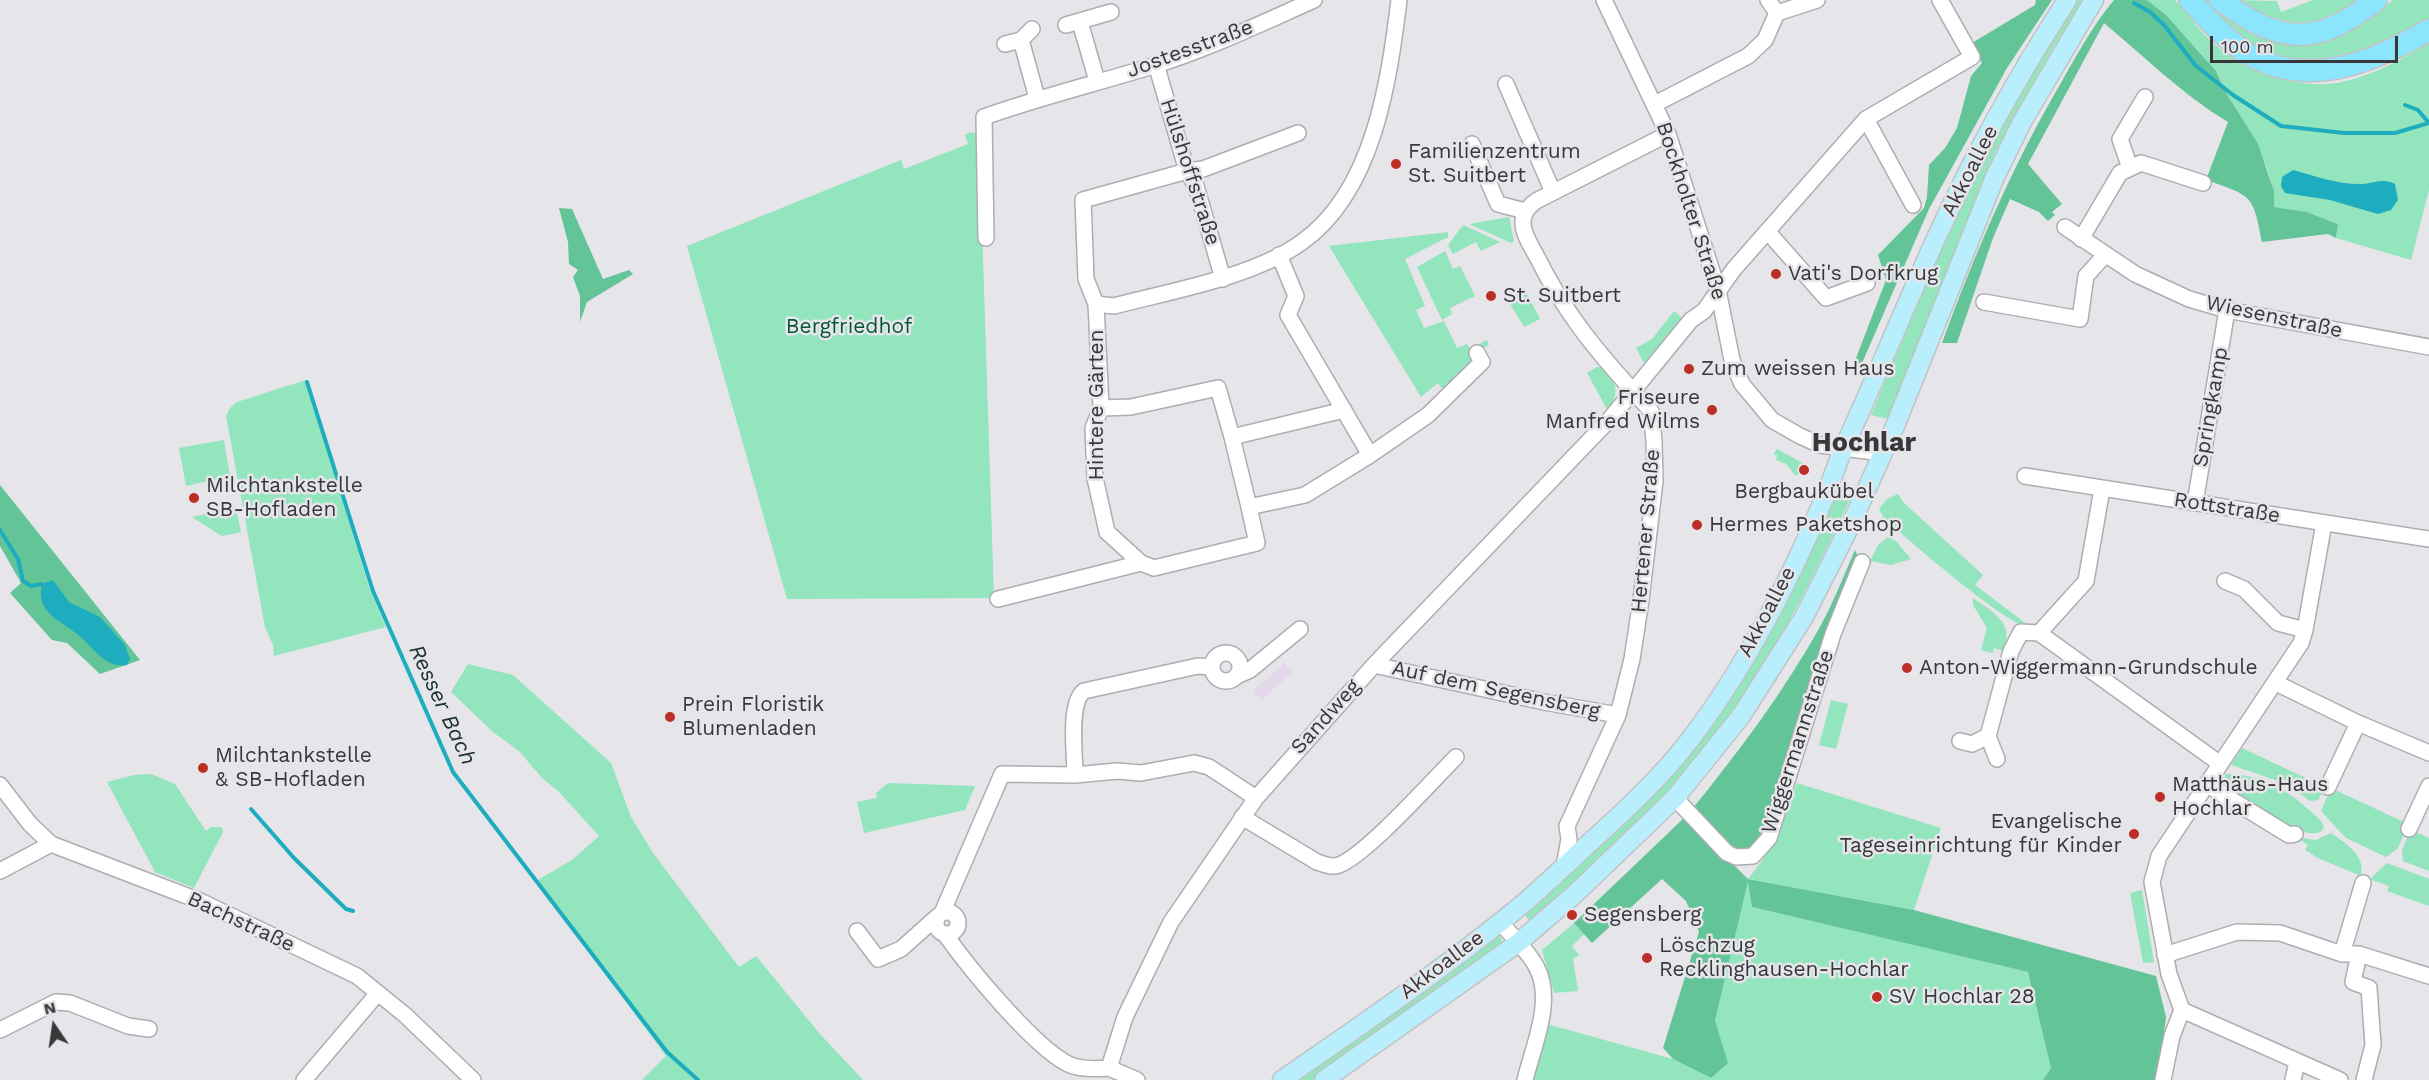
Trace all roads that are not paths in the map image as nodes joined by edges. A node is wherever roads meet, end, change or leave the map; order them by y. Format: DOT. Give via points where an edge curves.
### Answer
graph roads {
  1 [pos="1314,0"];
  2 [pos="1398,0"];
  3 [pos="1604,0"];
  4 [pos="1768,0"];
  5 [pos="1817,0"];
  6 [pos="1940,0"];
  7 [pos="2067,0"];
  8 [pos="2094,0"];
  9 [pos="2190,0"];
  10 [pos="2220,0"];
  11 [pos="2376,0"];
  12 [pos="1111,12"];
  13 [pos="1777,13"];
  14 [pos="2429,30"];
  15 [pos="1005,44"];
  16 [pos="1156,64"];
  17 [pos="1097,81"];
  18 [pos="1506,84"];
  19 [pos="2145,97"];
  20 [pos="1037,98"];
  21 [pos="1655,104"];
  22 [pos="1866,118"];
  23 [pos="1298,133"];
  24 [pos="1668,134"];
  25 [pos="1472,144"];
  26 [pos="2130,168"];
  27 [pos="1187,171"];
  28 [pos="2203,183"];
  29 [pos="1553,192"];
  30 [pos="1913,205"];
  31 [pos="1526,211"];
  32 [pos="2065,227"];
  33 [pos="1768,232"];
  34 [pos="986,238"];
  35 [pos="2081,239"];
  36 [pos="1279,255"];
  37 [pos="2104,255"];
  38 [pos="1223,279"];
  39 [pos="1867,283"];
  40 [pos="1718,291"];
  41 [pos="1984,302"];
  42 [pos="1096,304"];
  43 [pos="2227,310"];
  44 [pos="2429,347"];
  45 [pos="1477,353"];
  46 [pos="1633,391"];
  47 [pos="1101,408"];
  48 [pos="1344,410"];
  49 [pos="1232,437"];
  50 [pos="1843,449"];
  51 [pos="1882,453"];
  52 [pos="1370,455"];
  53 [pos="2025,476"];
  54 [pos="2102,489"];
  55 [pos="2195,503"];
  56 [pos="1248,507"];
  57 [pos="2324,523"];
  58 [pos="2429,539"];
  59 [pos="1862,562"];
  60 [pos="1141,563"];
  61 [pos="2225,581"];
  62 [pos="998,599"];
  63 [pos="1300,629"];
  64 [pos="2305,630"];
  65 [pos="2038,633"];
  66 [pos="1374,665"];
  67 [pos="1212,667"];
  68 [pos="1237,676"];
  69 [pos="2276,683"];
  70 [pos="1618,715"];
  71 [pos="2358,723"];
  72 [pos="1988,736"];
  73 [pos="1960,741"];
  74 [pos="2429,753"];
  75 [pos="1456,757"];
  76 [pos="1997,759"];
  77 [pos="2219,763"];
  78 [pos="1075,775"];
  79 [pos="2206,784"];
  80 [pos="0,785"];
  81 [pos="2429,786"];
  82 [pos="2328,787"];
  83 [pos="1256,798"];
  84 [pos="1675,798"];
  85 [pos="1242,817"];
  86 [pos="2409,829"];
  87 [pos="2295,834"];
  88 [pos="51,844"];
  89 [pos="1564,866"];
  90 [pos="0,871"];
  91 [pos="2363,883"];
  92 [pos="940,914"];
  93 [pos="1500,922"];
  94 [pos="857,931"];
  95 [pos="1518,943"];
  96 [pos="2342,954"];
  97 [pos="2359,954"];
  98 [pos="2165,955"];
  99 [pos="2429,976"];
  100 [pos="378,993"];
  101 [pos="2182,1010"];
  102 [pos="149,1029"];
  103 [pos="0,1030"];
  104 [pos="2296,1062"];
  105 [pos="1109,1068"];
  106 [pos="304,1080"];
  107 [pos="472,1080"];
  108 [pos="1137,1080"];
  109 [pos="1282,1080"];
  110 [pos="1324,1080"];
  111 [pos="1525,1080"];
  112 [pos="2163,1080"];
  113 [pos="2292,1080"];
  114 [pos="2340,1080"];
  115 [pos="2364,1080"];
  1 -- 16 [label="street, Jostesstraße" via="1224,40"];
  2 -- 36 [label="street" via="1382,105 1354,182 1336,211 1320,227 1302,243"];
  3 -- 21 [label="street, Bockholter Straße"];
  4 -- 13 [label="street"];
  5 -- 13 [label="street"];
  6 -- 22 [label="street" via="1972,57"];
  7 -- 50 [label="main road, Akkoallee" via="2015,84 1971,168"];
  8 -- 51 [label="main road, Akkoallee" via="2022,122 1995,177"];
  9 -- 14 [label="highway" via="2242,50 2302,71 2330,70 2367,61"];
  10 -- 11 [label="highway" via="2253,23 2295,35 2344,24"];
  12 -- 17 [label="street, Jostesstraße" via="1073,23"];
  13 -- 21 [label="street" via="1765,40 1748,56"];
  15 -- 20 [label="street" via="1026,34"];
  16 -- 17 [label="street, Jostesstraße"];
  16 -- 27 [label="street, Hülshoffstraße"];
  17 -- 20 [label="street, Jostesstraße"];
  18 -- 29 [label="street"];
  19 -- 26 [label="street" via="2120,139"];
  20 -- 34 [label="street, Jostesstraße" via="984,117"];
  21 -- 24 [label="street, Bockholter Straße"];
  22 -- 30 [label="street"];
  22 -- 33 [label="street"];
  23 -- 27 [label="street" via="1203,169"];
  24 -- 29 [label="street"];
  24 -- 40 [label="street, Bockholter Straße"];
  25 -- 31 [label="street" via="1498,204"];
  26 -- 28 [label="street" via="2141,163"];
  26 -- 35 [label="street" via="2120,173"];
  27 -- 38 [label="street, Hülshoffstraße" via="1196,186"];
  27 -- 42 [label="street, Hintere Gärten" via="1083,200 1086,279"];
  29 -- 31 [label="street"];
  31 -- 46 [label="street, Hertener Straße" via="1524,232 1552,289 1578,328"];
  32 -- 35 [label="street, Wiesenstraße"];
  33 -- 39 [label="street" via="1826,298"];
  33 -- 40 [label="street"];
  35 -- 37 [label="street, Wiesenstraße"];
  36 -- 38 [label="street"];
  36 -- 48 [label="street" via="1296,296 1288,315"];
  37 -- 41 [label="street" via="2085,276 2079,319"];
  37 -- 43 [label="street, Wiesenstraße" via="2157,286"];
  38 -- 42 [label="street" via="1114,306"];
  40 -- 46 [label="street"];
  40 -- 50 [label="street, Bockholter Straße" via="1742,384 1772,420 1820,445"];
  42 -- 47 [label="street, Hintere Gärten"];
  43 -- 44 [label="street, Wiesenstraße"];
  43 -- 55 [label="street, Springkamp"];
  45 -- 52 [label="street" via="1482,363 1428,415"];
  46 -- 66 [label="street, Sandweg"];
  46 -- 70 [label="street, Hertener Straße" via="1651,411 1655,481 1632,659"];
  47 -- 49 [label="street" via="1131,407 1218,388"];
  47 -- 60 [label="street, Hintere Gärten" via="1093,428 1095,478 1107,532"];
  48 -- 49 [label="street"];
  48 -- 52 [label="street"];
  49 -- 56 [label="street"];
  50 -- 51 [label="street"];
  50 -- 89 [label="main road, Akkoallee" via="1785,580 1720,699 1665,769"];
  51 -- 84 [label="main road, Akkoallee" via="1804,617 1741,716"];
  52 -- 56 [label="street" via="1305,495"];
  53 -- 54 [label="street, Rottstraße"];
  54 -- 55 [label="street, Rottstraße"];
  54 -- 65 [label="street" via="2086,581"];
  55 -- 57 [label="street, Rottstraße"];
  56 -- 60 [label="street" via="1257,543 1154,568"];
  57 -- 58 [label="street, Rottstraße"];
  57 -- 64 [label="street"];
  59 -- 84 [label="street, Wiggermannstraße" via="1833,634 1769,838 1753,856 1736,857 1727,853"];
  60 -- 62 [label="street"];
  61 -- 64 [label="street" via="2244,589 2278,623"];
  63 -- 68 [label="street"];
  64 -- 69 [label="street" via="2301,644"];
  65 -- 72 [label="street" via="2021,632 2011,651"];
  65 -- 77 [label="street"];
  66 -- 70 [label="street, Auf dem Segensberg"];
  66 -- 83 [label="street, Sandweg"];
  67 -- 68 [label="street" via="1218,679 1231,680"];
  67 -- 68 [label="street" via="1219,654 1234,655 1240,669"];
  67 -- 78 [label="street" via="1171,672 1078,695 1074,707"];
  69 -- 71 [label="street"];
  69 -- 77 [label="street"];
  70 -- 89 [label="street, Hertener Straße" via="1567,826"];
  71 -- 74 [label="street"];
  71 -- 82 [label="street"];
  72 -- 73 [label="street" via="1972,744"];
  72 -- 76 [label="street"];
  75 -- 85 [label="street" via="1360,852 1340,865 1317,862"];
  77 -- 79 [label="street"];
  78 -- 83 [label="street" via="1141,773 1194,763 1209,767"];
  78 -- 92 [label="street" via="1002,774"];
  79 -- 87 [label="street" via="2289,835"];
  79 -- 98 [label="street" via="2159,856 2154,872 2152,882"];
  80 -- 88 [label="street, Bachstraße"];
  81 -- 86 [label="street"];
  83 -- 85 [label="street, Sandweg"];
  84 -- 95 [label="main road, Akkoallee"];
  85 -- 105 [label="street, Sandweg" via="1171,922 1125,1017"];
  88 -- 90 [label="street"];
  88 -- 100 [label="street, Bachstraße" via="200,902 357,976"];
  89 -- 93 [label="main road, Akkoallee"];
  91 -- 96 [label="street"];
  92 -- 94 [label="street" via="901,949 878,959"];
  92 -- 105 [label="street" via="937,927 1035,1038 1069,1065"];
  93 -- 95 [label="street"];
  93 -- 109 [label="main road, Akkoallee"];
  95 -- 110 [label="main road, Akkoallee"];
  95 -- 111 [label="street" via="1535,964 1544,995"];
  96 -- 97 [label="street"];
  96 -- 98 [label="street" via="2280,933 2237,932"];
  97 -- 99 [label="street"];
  97 -- 115 [label="street" via="2353,982 2369,988 2373,1045"];
  98 -- 101 [label="street"];
  100 -- 106 [label="street"];
  100 -- 107 [label="street, Bachstraße"];
  101 -- 104 [label="street"];
  101 -- 112 [label="street"];
  102 -- 103 [label="street" via="56,1002"];
  104 -- 113 [label="street"];
  104 -- 114 [label="street"];
  105 -- 108 [label="street"];
}
